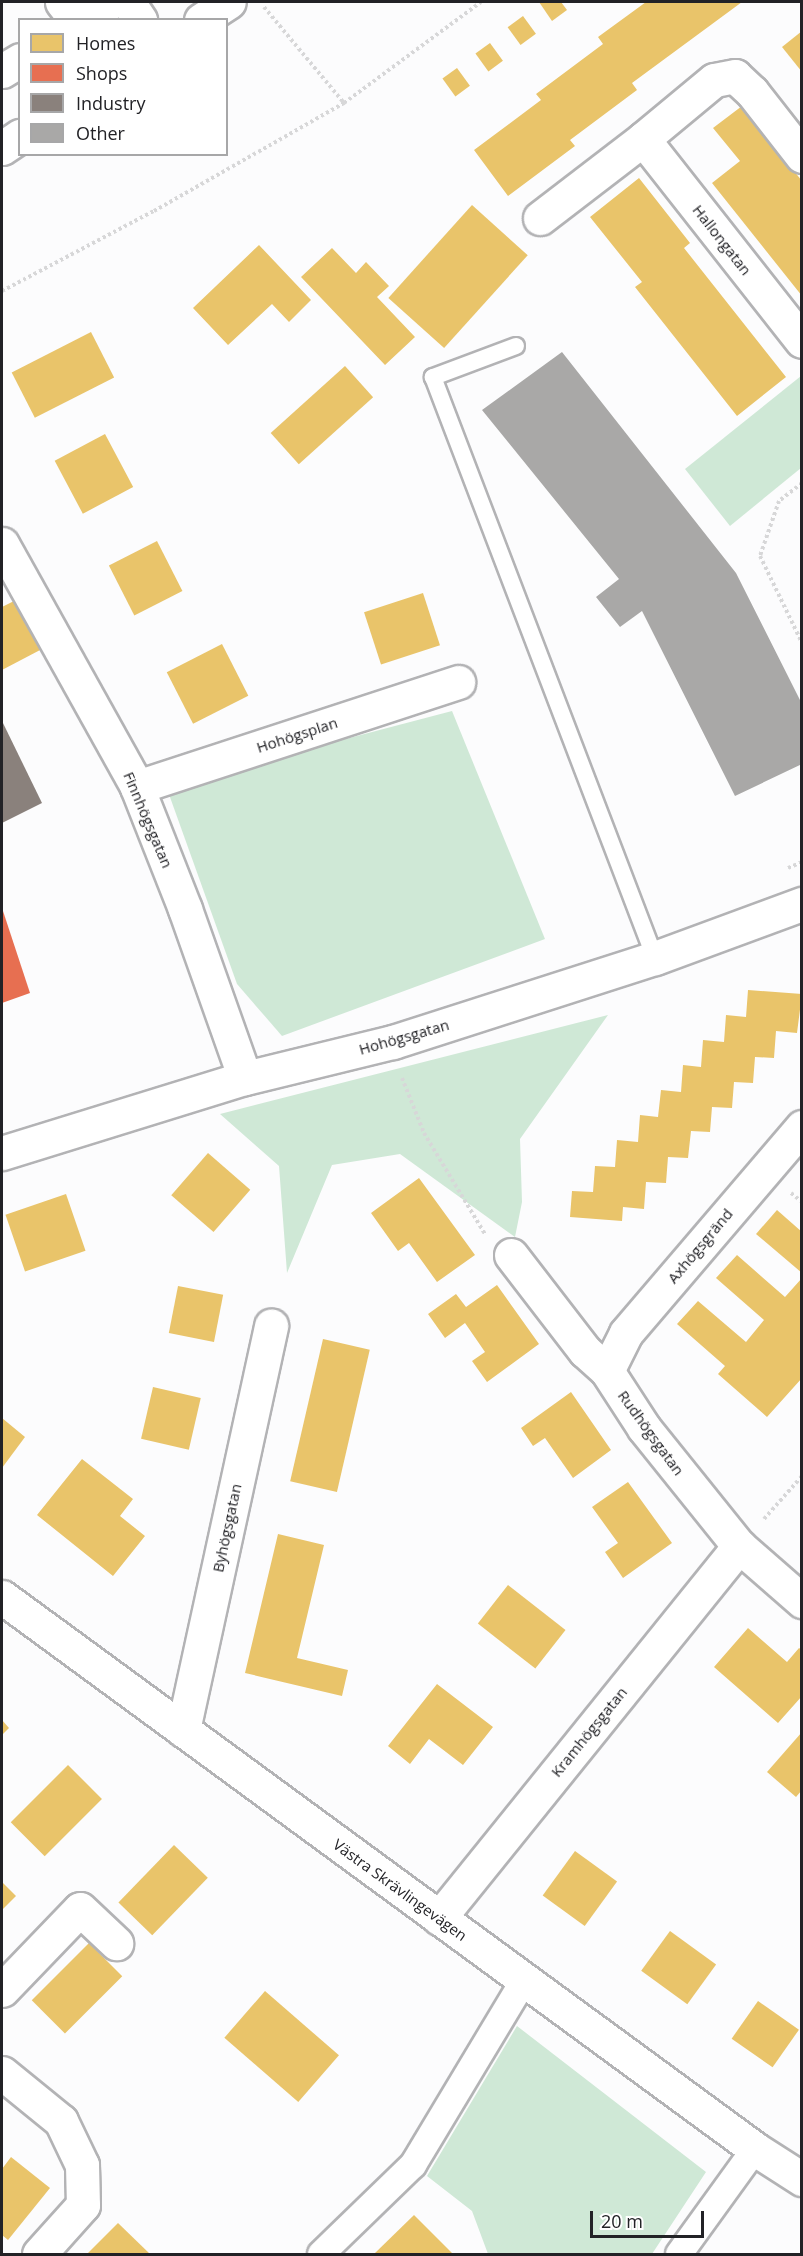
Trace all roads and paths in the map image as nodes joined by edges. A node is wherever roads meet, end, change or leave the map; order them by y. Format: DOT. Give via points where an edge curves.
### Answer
graph roads {
  1 [pos="62,2"];
  2 [pos="111,2"];
  3 [pos="128,2"];
  4 [pos="229,2"];
  5 [pos="260,2"];
  6 [pos="481,2"];
  7 [pos="74,18"];
  8 [pos="85,18"];
  9 [pos="139,18"];
  10 [pos="204,18"];
  11 [pos="18,61"];
  12 [pos="2,71"];
  13 [pos="344,103"];
  14 [pos="18,137"];
  15 [pos="643,139"];
  16 [pos="2,148"];
  17 [pos="801,156"];
  18 [pos="540,218"];
  19 [pos="2,291"];
  20 [pos="801,341"];
  21 [pos="516,346"];
  22 [pos="801,483"];
  23 [pos="2,544"];
  24 [pos="801,643"];
  25 [pos="458,682"];
  26 [pos="137,787"];
  27 [pos="801,904"];
  28 [pos="655,958"];
  29 [pos="393,1042"];
  30 [pos="244,1078"];
  31 [pos="801,1127"];
  32 [pos="2,1153"];
  33 [pos="511,1255"];
  34 [pos="271,1325"];
  35 [pos="607,1371"];
  36 [pos="801,1476"];
  37 [pos="739,1546"];
  38 [pos="2,1597"];
  39 [pos="801,1601"];
  40 [pos="183,1730"];
  41 [pos="439,1918"];
  42 [pos="116,1943"];
  43 [pos="524,1980"];
  44 [pos="2,1990"];
  45 [pos="2,2073"];
  46 [pos="755,2149"];
  47 [pos="801,2179"];
  48 [pos="324,2251"];
  49 [pos="39,2254"];
  50 [pos="679,2254"];
  1 -- 7 [label="street"];
  2 -- 8 [label="street"];
  3 -- 9 [label="street"];
  4 -- 10 [label="street"];
  5 -- 13 [label="path"];
  6 -- 13 [label="path"];
  11 -- 12 [label="street"];
  13 -- 19 [label="path" via="154,211"];
  14 -- 16 [label="street"];
  15 -- 17 [label="street" via="714,80 735,76"];
  15 -- 18 [label="street"];
  15 -- 20 [label="street, Hallongatan"];
  21 -- 28 [label="lane" via="433,377"];
  22 -- 24 [label="path" via="779,501 760,556"];
  23 -- 26 [label="street, Finnhögsgatan"];
  25 -- 26 [label="street, Hohögsplan"];
  26 -- 30 [label="street, Finnhögsgatan"];
  27 -- 28 [label="street, Hohögsgatan"];
  28 -- 29 [label="street, Hohögsgatan"];
  29 -- 30 [label="street, Hohögsgatan"];
  29 -- 33 [label="path" via="408,1099 429,1142 478,1229"];
  30 -- 32 [label="street, Hohögsgatan"];
  31 -- 35 [label="street, Axhögsgränd" via="626,1333"];
  33 -- 35 [label="street, Rudhögsgatan" via="585,1351"];
  34 -- 40 [label="street, Byhögsgatan"];
  35 -- 37 [label="street, Rudhögsgatan" via="644,1428"];
  36 -- 37 [label="path"];
  37 -- 39 [label="street, Rudhögsgatan"];
  37 -- 41 [label="street, Kramhögsgatan"];
  38 -- 40 [label="street, Västra Skrävlingevägen"];
  40 -- 41 [label="street, Västra Skrävlingevägen"];
  41 -- 43 [label="street, Västra Skrävlingevägen"];
  42 -- 44 [label="street" via="80,1910"];
  43 -- 46 [label="street, Västra Skrävlingevägen"];
  43 -- 48 [label="street" via="414,2165"];
  45 -- 49 [label="street" via="62,2121 82,2165 83,2205"];
  46 -- 47 [label="street, Västra Skrävlingevägen"];
  46 -- 50 [label="street"];
}
